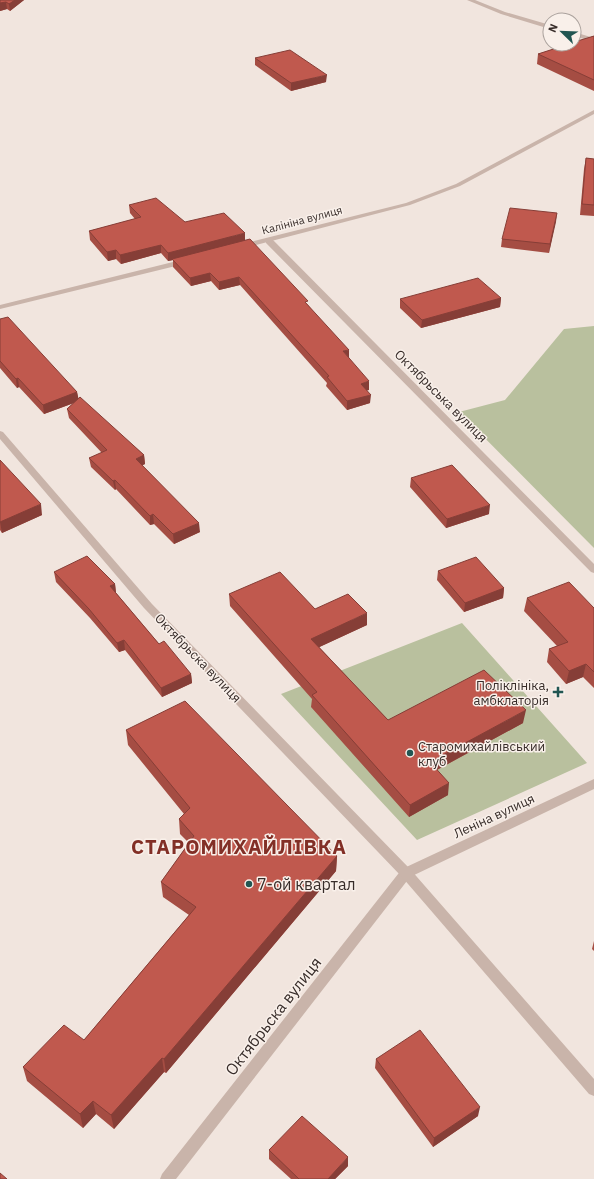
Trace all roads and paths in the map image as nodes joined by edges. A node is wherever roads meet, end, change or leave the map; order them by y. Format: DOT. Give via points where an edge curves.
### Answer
graph roads {
  1 [pos="470,0"];
  2 [pos="542,25"];
  3 [pos="582,36"];
  4 [pos="594,40"];
  5 [pos="594,112"];
  6 [pos="269,240"];
  7 [pos="231,250"];
  8 [pos="192,260"];
  9 [pos="0,307"];
  10 [pos="0,434"];
  11 [pos="594,570"];
  12 [pos="594,784"];
  13 [pos="406,873"];
  14 [pos="594,1089"];
  15 [pos="167,1179"];
  1 -- 2 [label="street"];
  3 -- 4 [label="street"];
  5 -- 6 [label="street, Калініна вулиця" via="458,185 408,204"];
  6 -- 7 [label="street, Калініна вулиця"];
  6 -- 11 [label="street, Октябрьська вулиця"];
  8 -- 9 [label="street"];
  10 -- 13 [label="street, Октябрьска вулиця" via="148,606"];
  12 -- 13 [label="street, Леніна вулиця"];
  13 -- 14 [label="street, Октябрьска вулиця"];
  13 -- 15 [label="street, Октябрьска вулиця"];
}
